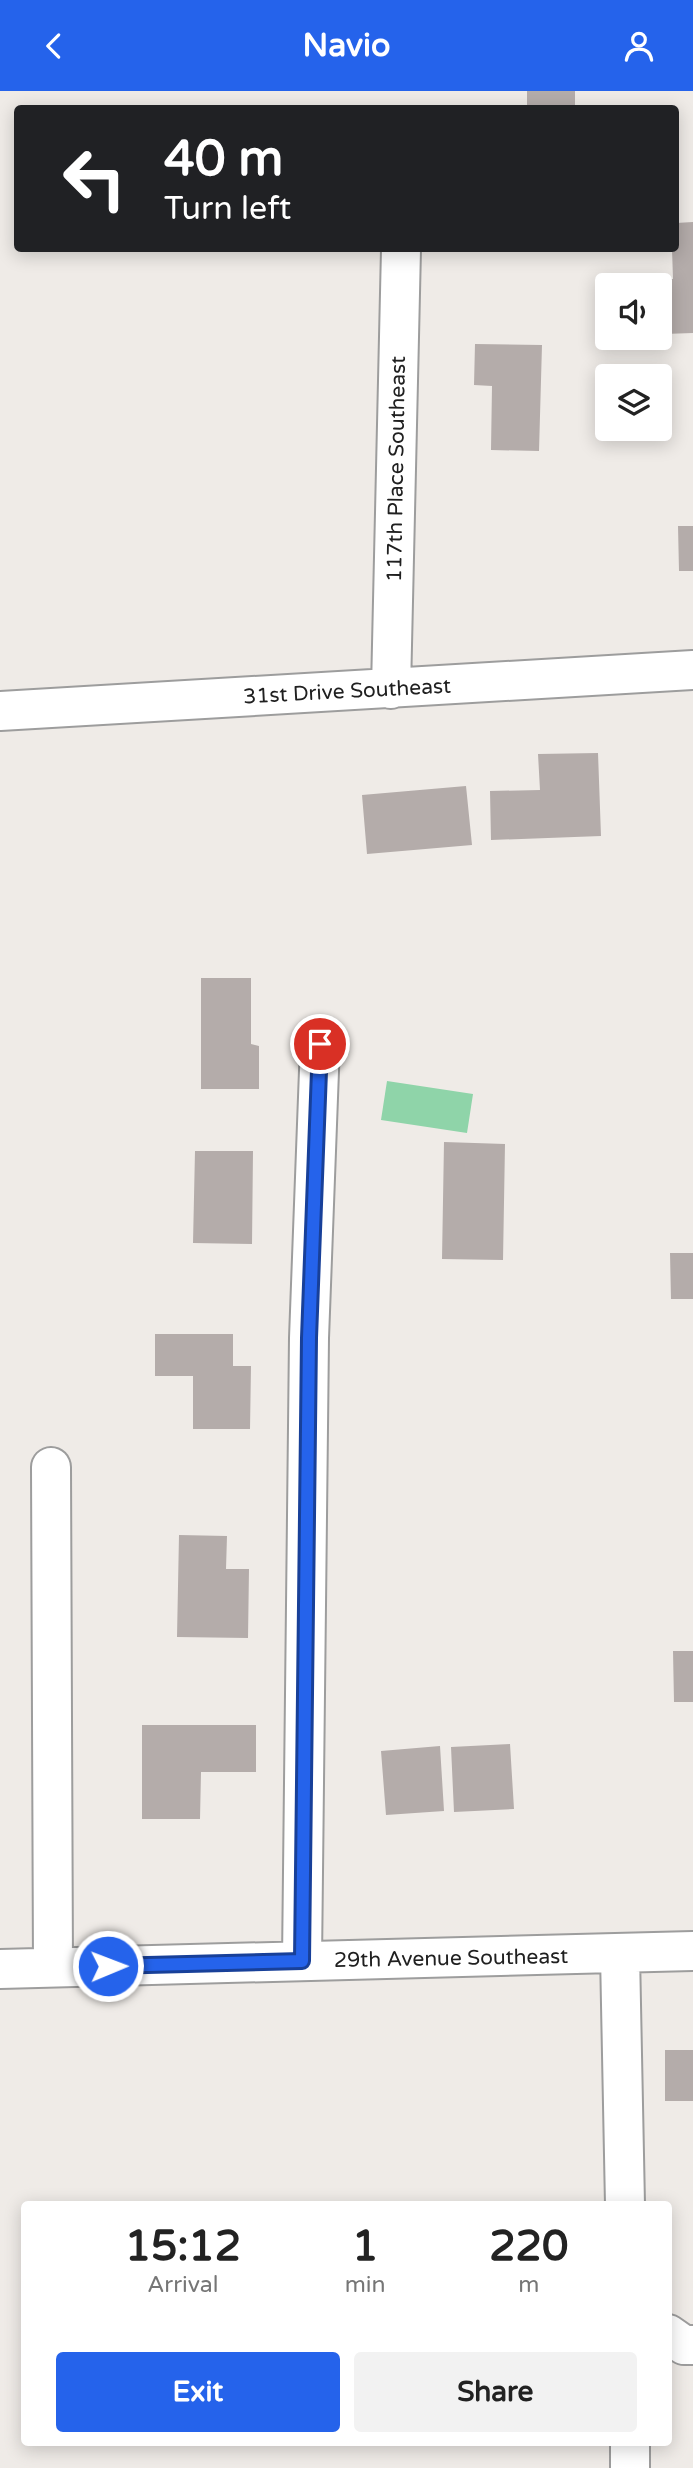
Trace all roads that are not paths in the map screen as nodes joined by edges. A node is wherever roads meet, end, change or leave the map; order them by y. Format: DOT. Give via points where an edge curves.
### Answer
graph roads {
  1 [pos="401,252"];
  2 [pos="693,670"];
  3 [pos="391,689"];
  4 [pos="0,711"];
  5 [pos="320,1044"];
  6 [pos="51,1467"];
  7 [pos="693,1951"];
  8 [pos="620,1954"];
  9 [pos="302,1961"];
  10 [pos="53,1967"];
  11 [pos="0,1969"];
  12 [pos="625,2201"];
  13 [pos="672,2337"];
  14 [pos="693,2345"];
  15 [pos="630,2446"];
  16 [pos="630,2468"];
  1 -- 3 [label="street, 117th Place Southeast"];
  2 -- 3 [label="street, 31st Drive Southeast"];
  3 -- 4 [label="street, 31st Drive Southeast"];
  5 -- 9 [label="street" via="309,1338"];
  6 -- 10 [label="street"];
  7 -- 8 [label="street, 29th Avenue Southeast"];
  8 -- 9 [label="street, 29th Avenue Southeast"];
  8 -- 12 [label="street"];
  9 -- 10 [label="street, 29th Avenue Southeast"];
  10 -- 11 [label="street, 29th Avenue Southeast"];
  13 -- 14 [label="street"];
  15 -- 16 [label="street"];
}
